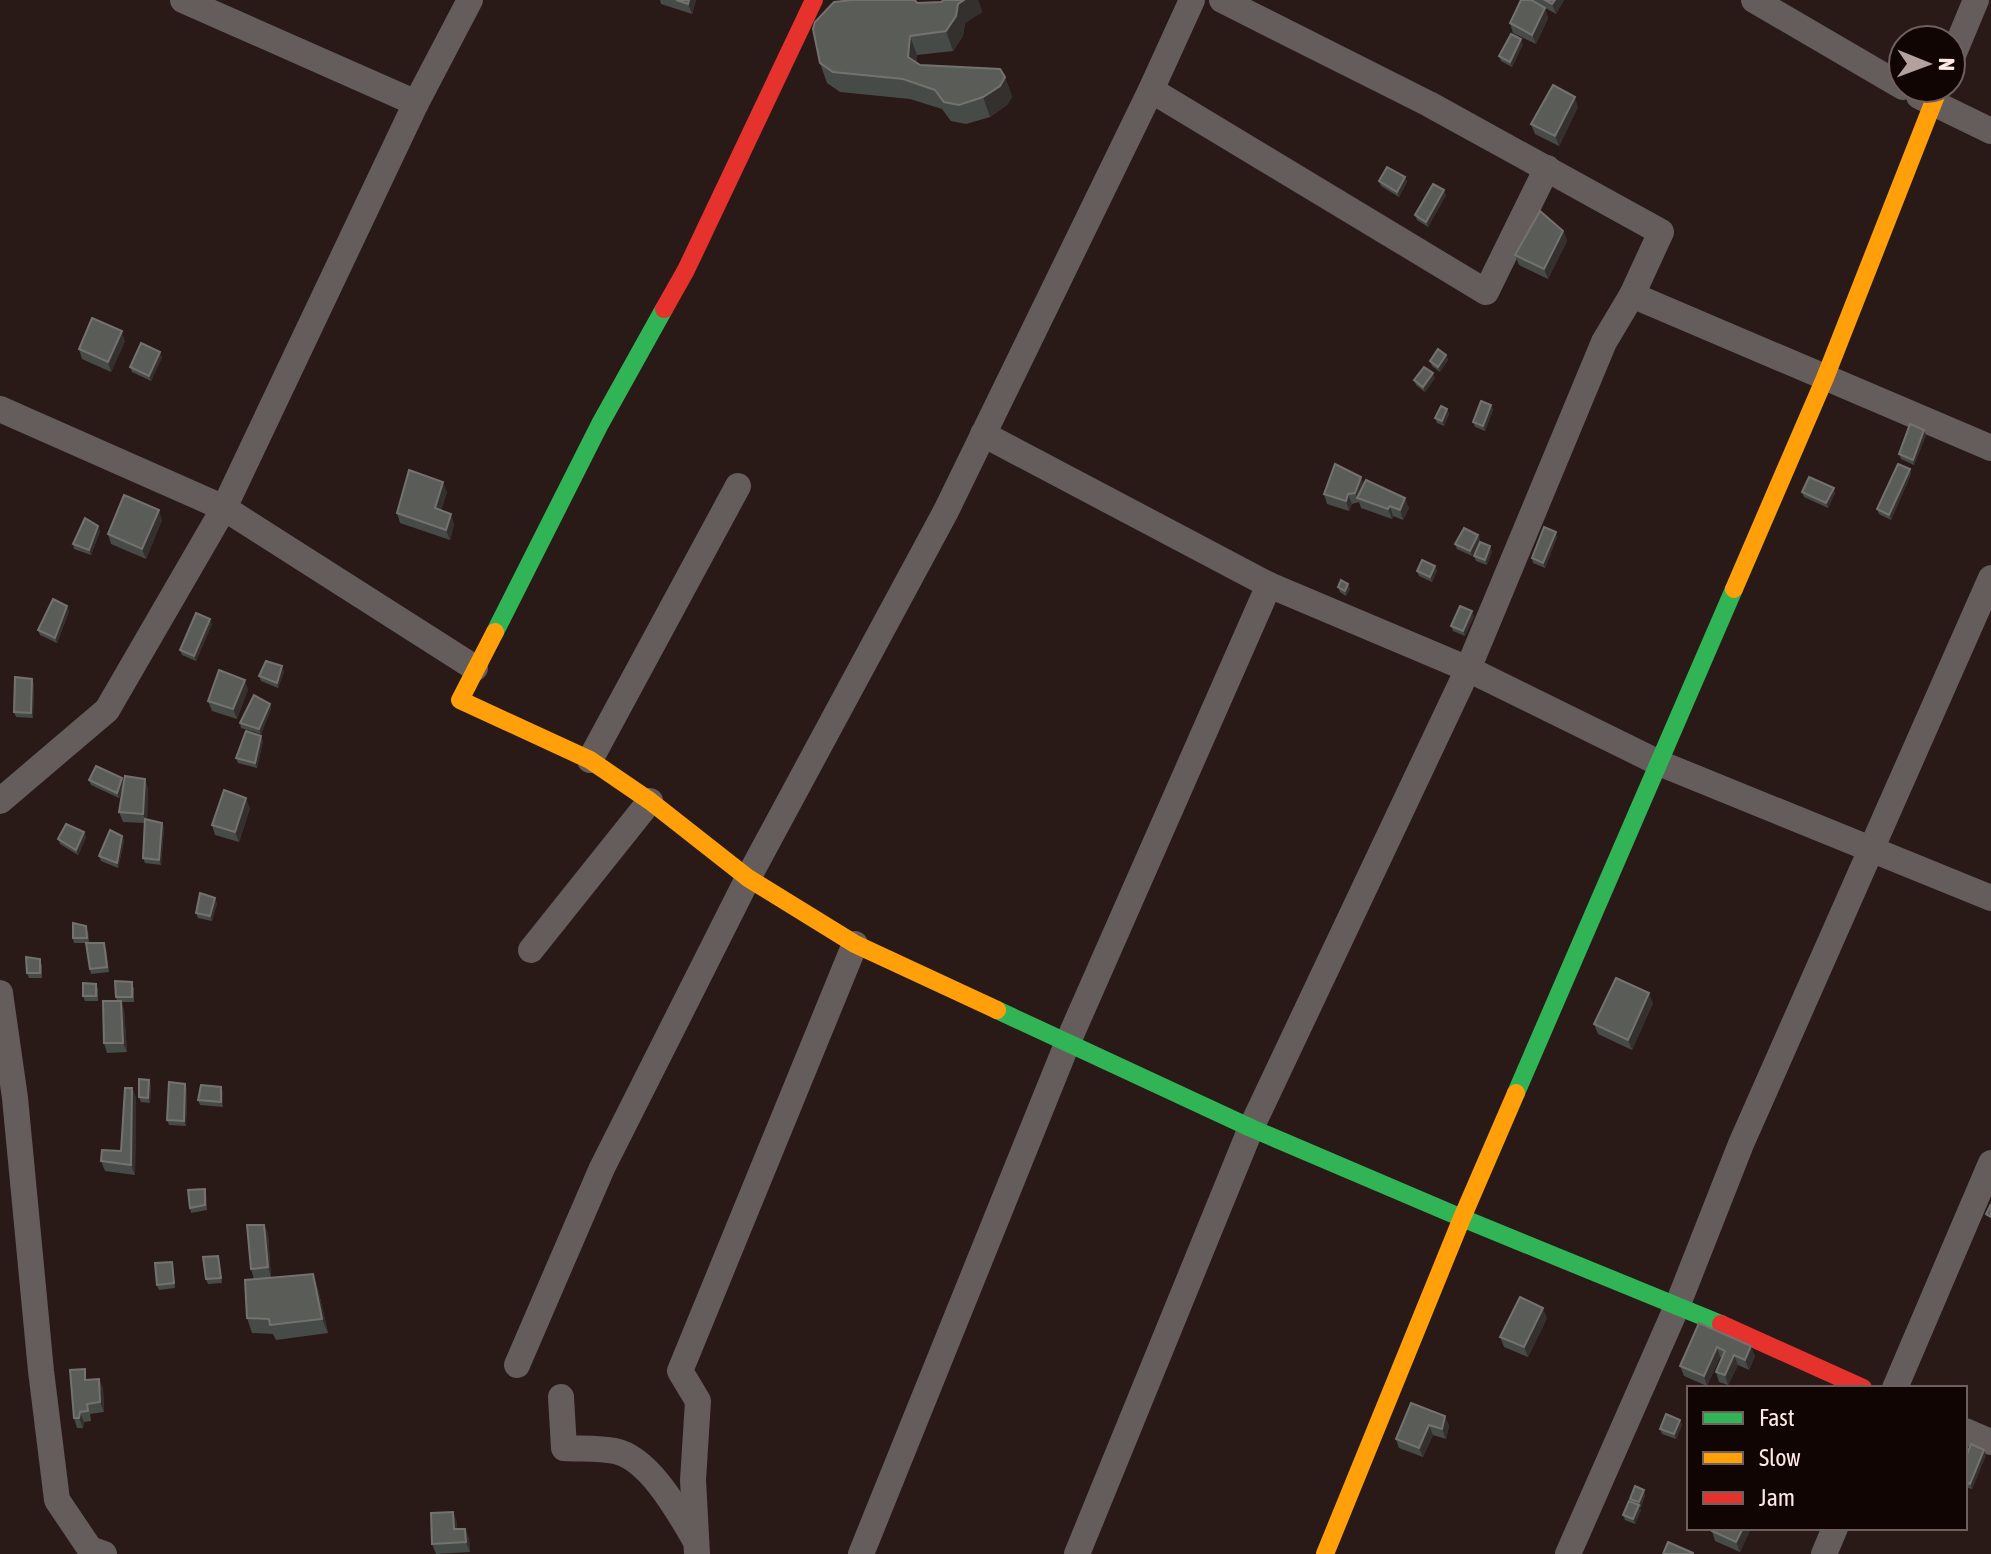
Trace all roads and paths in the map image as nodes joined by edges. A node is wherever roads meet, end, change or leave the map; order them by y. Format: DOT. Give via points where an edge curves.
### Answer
graph roads {
  1 [pos="185,0"];
  2 [pos="470,0"];
  3 [pos="814,0"];
  4 [pos="1192,0"];
  5 [pos="1222,0"];
  6 [pos="1754,0"];
  7 [pos="1976,0"];
  8 [pos="1966,24"];
  9 [pos="1887,77"];
  10 [pos="1151,90"];
  11 [pos="416,103"];
  12 [pos="1933,104"];
  13 [pos="1949,104"];
  14 [pos="1991,131"];
  15 [pos="1547,168"];
  16 [pos="1632,295"];
  17 [pos="1825,378"];
  18 [pos="0,409"];
  19 [pos="983,434"];
  20 [pos="1991,448"];
  21 [pos="738,486"];
  22 [pos="224,508"];
  23 [pos="1991,578"];
  24 [pos="1269,585"];
  25 [pos="475,668"];
  26 [pos="1468,669"];
  27 [pos="590,760"];
  28 [pos="1659,763"];
  29 [pos="0,801"];
  30 [pos="650,801"];
  31 [pos="1870,847"];
  32 [pos="748,878"];
  33 [pos="1991,898"];
  34 [pos="855,944"];
  35 [pos="531,950"];
  36 [pos="0,993"];
  37 [pos="1067,1044"];
  38 [pos="1251,1128"];
  39 [pos="1991,1163"];
  40 [pos="1462,1218"];
  41 [pos="1678,1304"];
  42 [pos="517,1365"];
  43 [pos="1859,1386"];
  44 [pos="1896,1386"];
  45 [pos="561,1397"];
  46 [pos="1967,1432"];
  47 [pos="1991,1442"];
  48 [pos="1834,1530"];
  49 [pos="696,1548"];
  50 [pos="104,1554"];
  51 [pos="861,1554"];
  52 [pos="1077,1554"];
  53 [pos="1325,1554"];
  54 [pos="1568,1554"];
  55 [pos="1824,1554"];
  1 -- 11 [label="street"];
  2 -- 11 [label="street"];
  3 -- 25 [label="street" via="686,270"];
  4 -- 10 [label="street"];
  5 -- 15 [label="street"];
  6 -- 9 [label="street"];
  7 -- 8 [label="street"];
  10 -- 15 [label="street" via="1486,292"];
  10 -- 19 [label="street"];
  11 -- 22 [label="street"];
  12 -- 17 [label="street"];
  13 -- 14 [label="street"];
  15 -- 16 [label="street" via="1661,232"];
  16 -- 17 [label="street"];
  16 -- 26 [label="street" via="1604,342"];
  17 -- 20 [label="street"];
  17 -- 28 [label="street"];
  18 -- 22 [label="street"];
  19 -- 24 [label="street"];
  19 -- 32 [label="street"];
  21 -- 27 [label="street"];
  22 -- 25 [label="street"];
  22 -- 29 [label="street" via="107,710"];
  23 -- 31 [label="street"];
  24 -- 26 [label="street"];
  24 -- 37 [label="street"];
  25 -- 27 [label="street" via="460,700"];
  26 -- 28 [label="street"];
  26 -- 38 [label="street"];
  27 -- 30 [label="street"];
  28 -- 31 [label="street"];
  28 -- 40 [label="street"];
  30 -- 32 [label="street"];
  30 -- 35 [label="street"];
  31 -- 33 [label="street"];
  31 -- 41 [label="street"];
  32 -- 34 [label="street"];
  32 -- 42 [label="street" via="602,1168"];
  34 -- 37 [label="street"];
  34 -- 49 [label="street" via="680,1371 698,1401"];
  36 -- 50 [label="street" via="57,1500 90,1549"];
  37 -- 38 [label="street"];
  37 -- 51 [label="street"];
  38 -- 40 [label="street"];
  38 -- 52 [label="street"];
  39 -- 44 [label="street"];
  40 -- 41 [label="street"];
  40 -- 53 [label="street"];
  41 -- 43 [label="street"];
  41 -- 54 [label="street"];
  45 -- 49 [label="street" via="564,1448 618,1451 647,1471 668,1494"];
  46 -- 47 [label="street"];
  48 -- 55 [label="street"];
}
